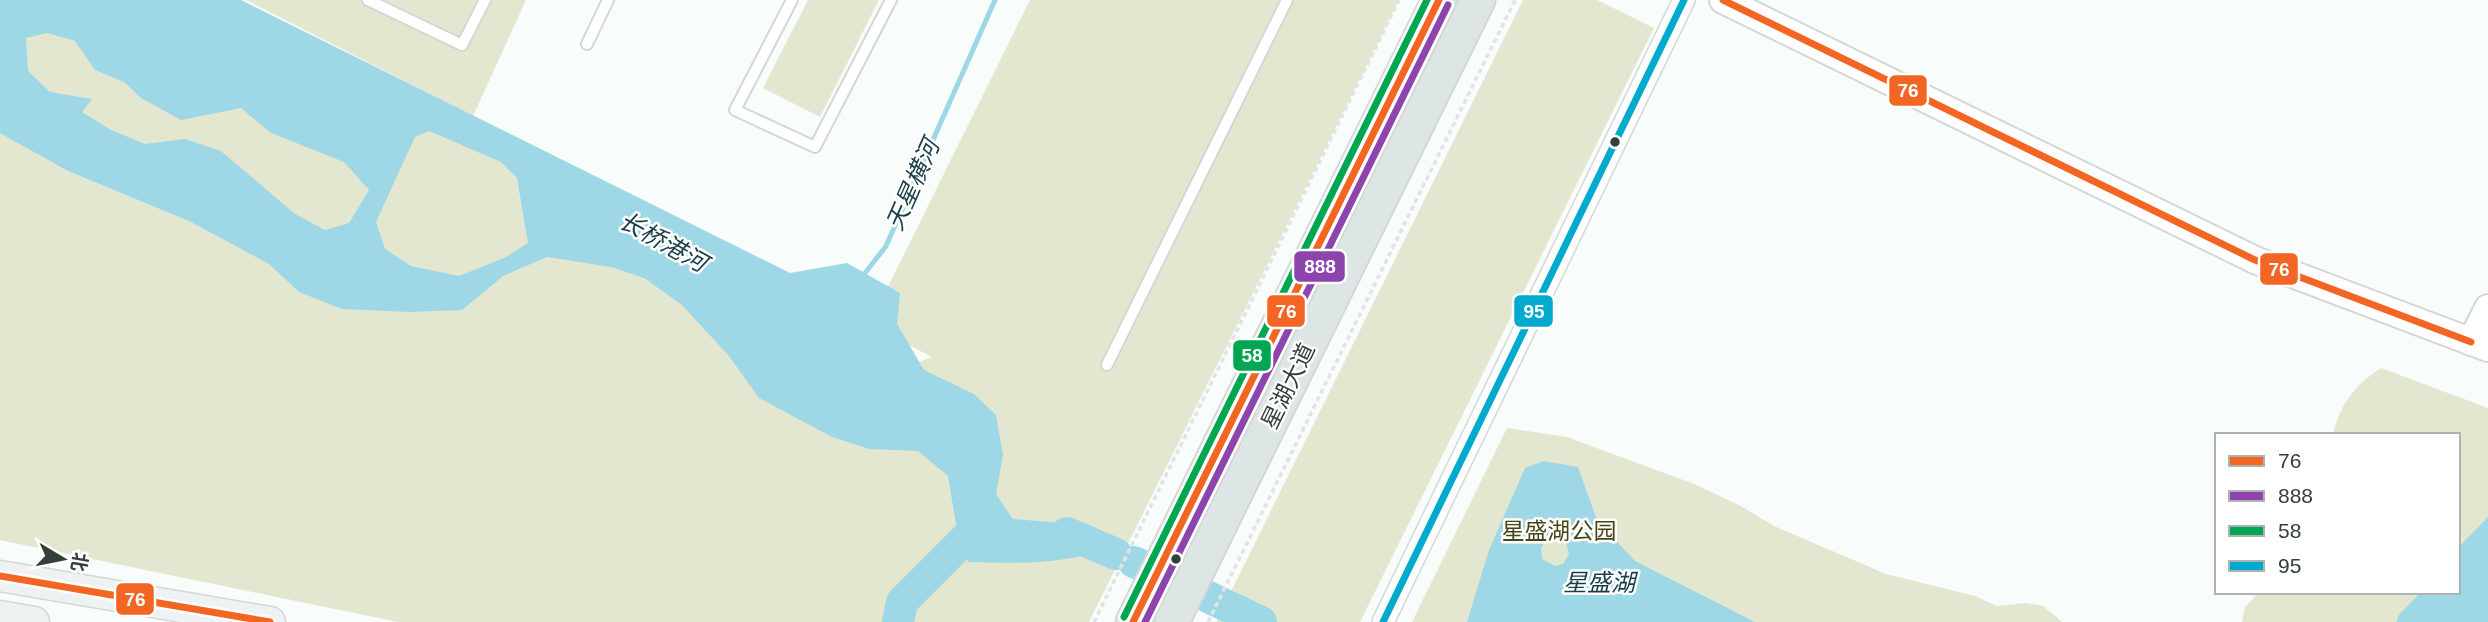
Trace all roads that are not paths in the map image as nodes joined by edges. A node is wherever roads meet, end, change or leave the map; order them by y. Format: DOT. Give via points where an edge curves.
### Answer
graph roads {
  1 [pos="368,0"];
  2 [pos="485,0"];
  3 [pos="608,0"];
  4 [pos="792,0"];
  5 [pos="891,0"];
  6 [pos="1287,0"];
  7 [pos="1439,0"];
  8 [pos="1478,0"];
  9 [pos="1684,0"];
  10 [pos="1723,0"];
  11 [pos="587,44"];
  12 [pos="2488,308"];
  13 [pos="2480,345"];
  14 [pos="1107,365"];
  15 [pos="0,576"];
  16 [pos="0,616"];
  17 [pos="34,622"];
  18 [pos="270,622"];
  19 [pos="1133,622"];
  20 [pos="1172,622"];
  21 [pos="1383,622"];
  1 -- 2 [label="lane" via="462,45"];
  3 -- 11 [label="lane"];
  4 -- 5 [label="lane" via="735,110 815,147"];
  6 -- 14 [label="lane"];
  7 -- 19 [label="main road, 星湖大道"];
  8 -- 20 [label="main road, 星湖大道"];
  9 -- 21 [label="street"];
  10 -- 13 [label="street" via="2255,260"];
  12 -- 13 [label="street"];
  15 -- 18 [label="main road"];
  16 -- 17 [label="main road"];
}
